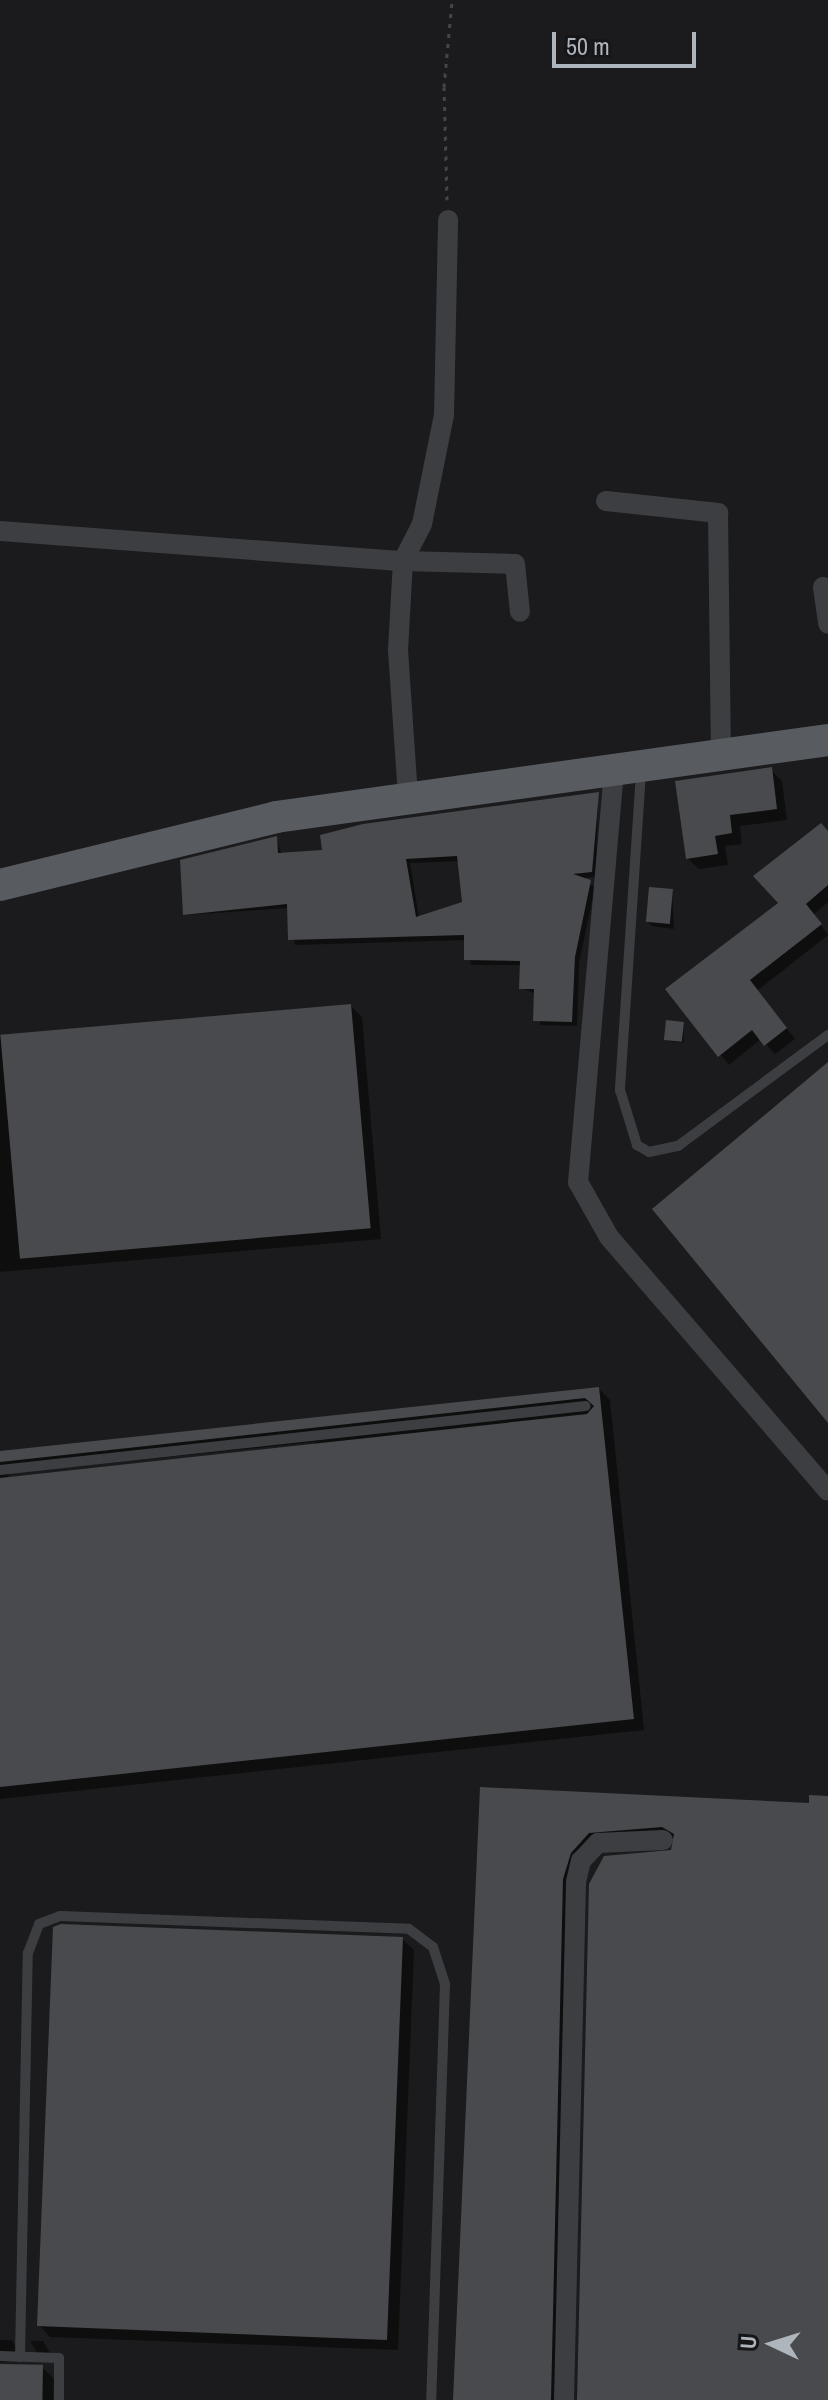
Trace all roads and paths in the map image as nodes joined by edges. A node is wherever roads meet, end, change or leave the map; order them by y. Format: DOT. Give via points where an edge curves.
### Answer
graph roads {
  1 [pos="452,0"];
  2 [pos="448,220"];
  3 [pos="606,501"];
  4 [pos="0,531"];
  5 [pos="403,561"];
  6 [pos="823,587"];
  7 [pos="520,612"];
  8 [pos="828,624"];
  9 [pos="828,740"];
  10 [pos="721,757"];
  11 [pos="627,769"];
  12 [pos="408,798"];
  13 [pos="0,885"];
  14 [pos="828,1035"];
  15 [pos="586,1406"];
  16 [pos="0,1470"];
  17 [pos="828,1491"];
  18 [pos="663,1840"];
  19 [pos="0,2356"];
  20 [pos="20,2357"];
  21 [pos="59,2400"];
  22 [pos="431,2400"];
  23 [pos="564,2400"];
  1 -- 2 [label="path" via="444,87"];
  2 -- 5 [label="street" via="444,415 422,524"];
  3 -- 10 [label="street" via="718,513"];
  4 -- 5 [label="street"];
  5 -- 7 [label="street" via="515,564"];
  5 -- 12 [label="street" via="398,650"];
  6 -- 8 [label="street"];
  9 -- 10 [label="main road"];
  10 -- 11 [label="main road"];
  11 -- 12 [label="main road"];
  11 -- 14 [label="lane" via="620,1090 637,1145 649,1152 678,1146"];
  11 -- 17 [label="street" via="578,1182 619,1248"];
  12 -- 13 [label="main road" via="276,817"];
  15 -- 16 [label="lane"];
  18 -- 23 [label="street" via="598,1843 581,1861 576,1882"];
  19 -- 20 [label="lane"];
  20 -- 21 [label="lane" via="59,2358"];
  20 -- 22 [label="lane" via="28,1953 39,1924 60,1916 409,1929 442,1959 445,1984"];
}
